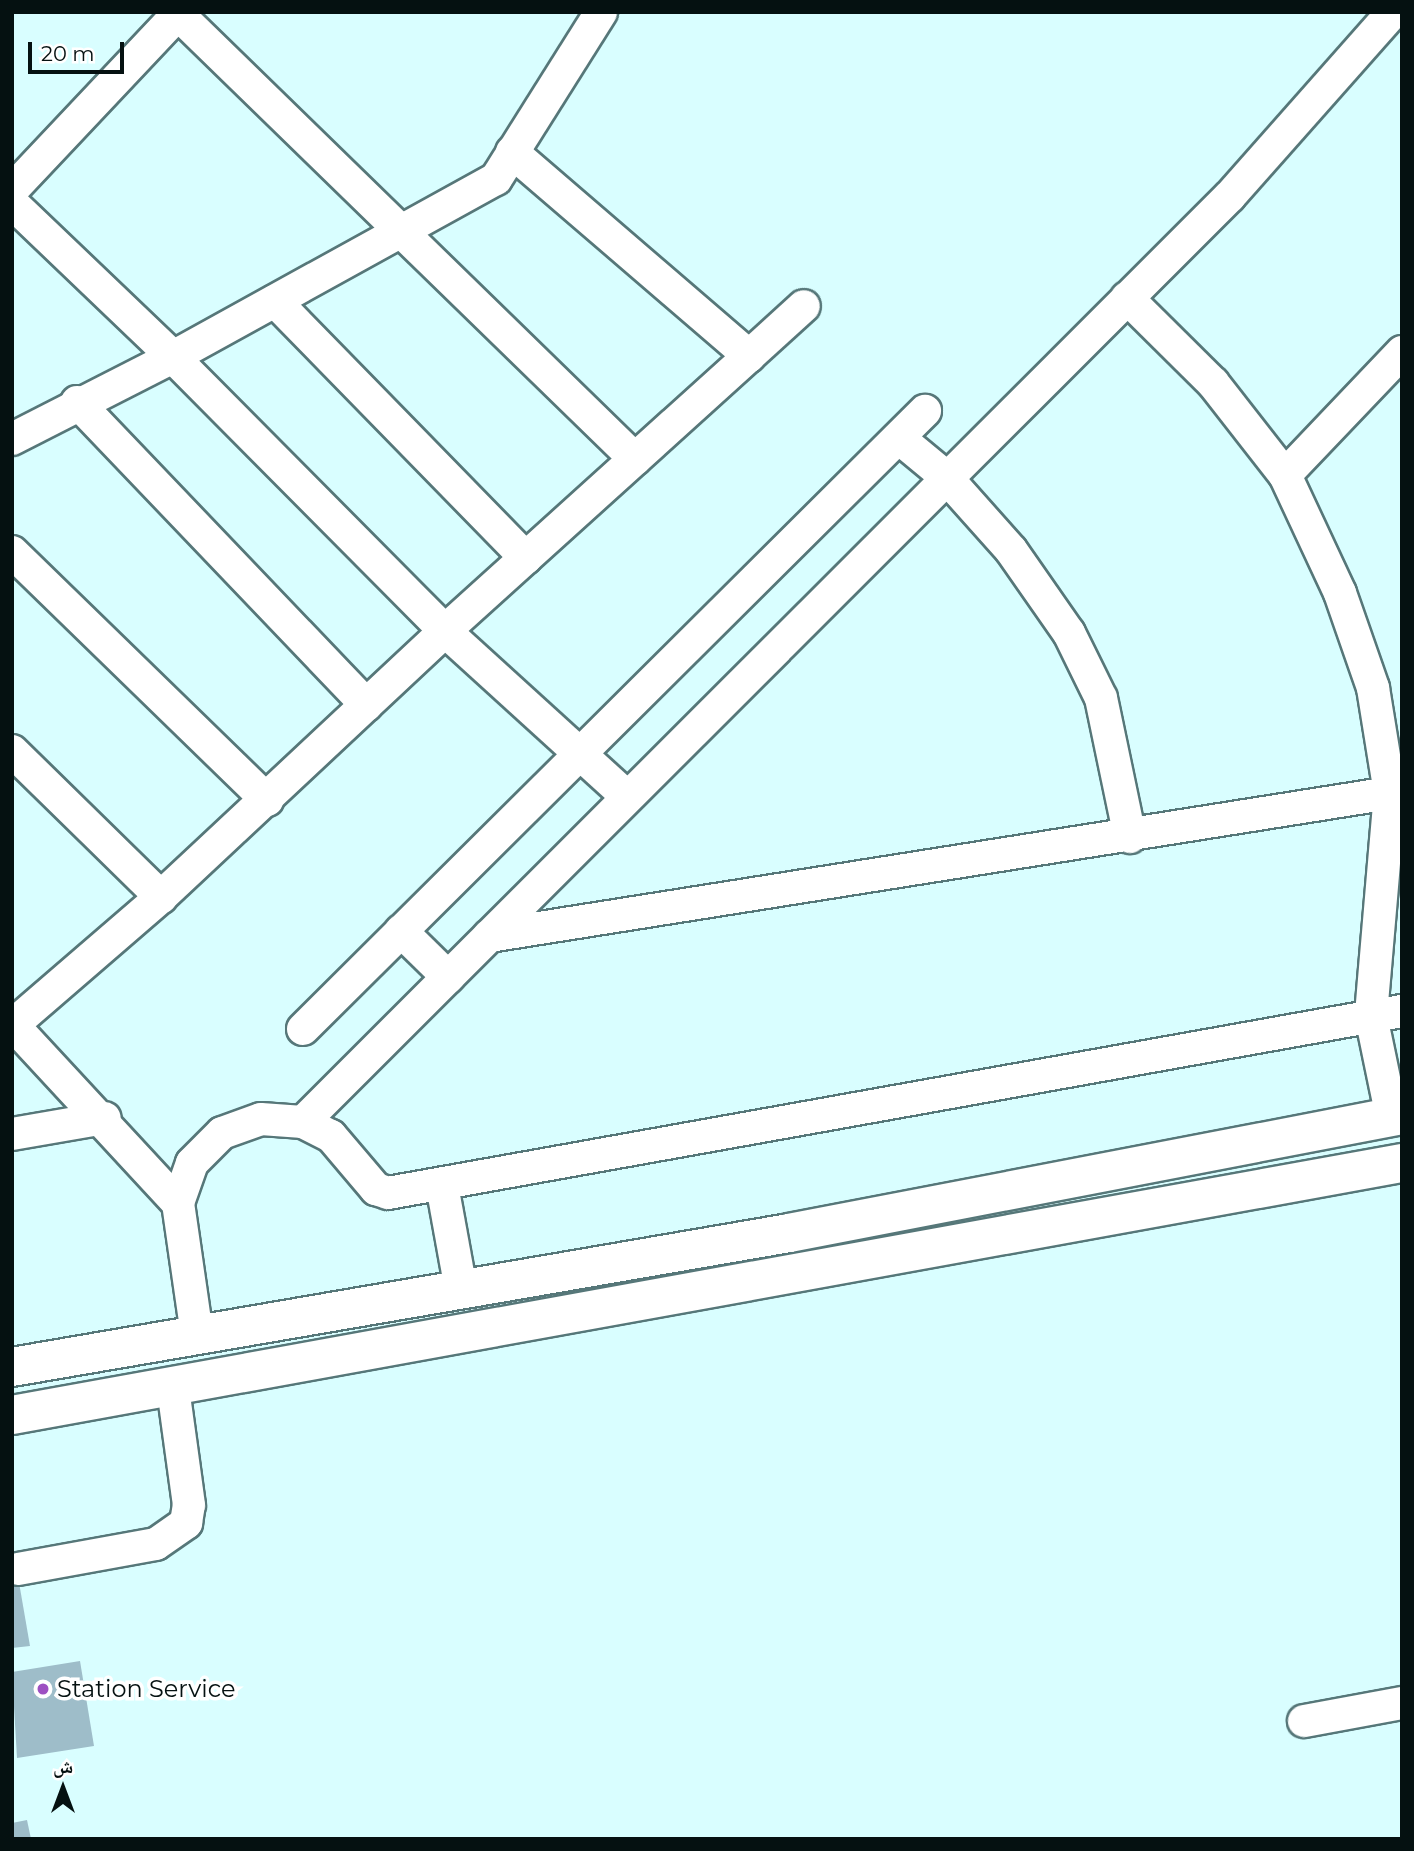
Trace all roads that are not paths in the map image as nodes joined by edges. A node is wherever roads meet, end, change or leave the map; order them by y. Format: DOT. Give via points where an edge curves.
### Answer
graph roads {
  1 [pos="601,12"];
  2 [pos="1393,12"];
  3 [pos="179,13"];
  4 [pos="512,152"];
  5 [pos="12,190"];
  6 [pos="12,203"];
  7 [pos="401,231"];
  8 [pos="1127,298"];
  9 [pos="275,301"];
  10 [pos="804,306"];
  11 [pos="1402,352"];
  12 [pos="749,356"];
  13 [pos="173,357"];
  14 [pos="77,402"];
  15 [pos="925,411"];
  16 [pos="899,438"];
  17 [pos="12,439"];
  18 [pos="635,459"];
  19 [pos="1286,475"];
  20 [pos="945,476"];
  21 [pos="12,552"];
  22 [pos="526,558"];
  23 [pos="445,631"];
  24 [pos="367,705"];
  25 [pos="12,751"];
  26 [pos="580,754"];
  27 [pos="1396,792"];
  28 [pos="625,795"];
  29 [pos="267,800"];
  30 [pos="1130,837"];
  31 [pos="161,897"];
  32 [pos="401,931"];
  33 [pos="489,936"];
  34 [pos="448,977"];
  35 [pos="1402,1011"];
  36 [pos="1371,1016"];
  37 [pos="14,1024"];
  38 [pos="303,1029"];
  39 [pos="1397,1116"];
  40 [pos="105,1118"];
  41 [pos="303,1122"];
  42 [pos="12,1134"];
  43 [pos="1402,1163"];
  44 [pos="442,1185"];
  45 [pos="178,1203"];
  46 [pos="461,1290"];
  47 [pos="197,1335"];
  48 [pos="12,1367"];
  49 [pos="173,1388"];
  50 [pos="12,1415"];
  51 [pos="18,1569"];
  52 [pos="1402,1703"];
  53 [pos="1304,1721"];
  1 -- 4 [label="street"];
  2 -- 8 [label="street" via="1230,196"];
  3 -- 5 [label="street"];
  3 -- 7 [label="street"];
  4 -- 7 [label="street" via="496,179"];
  4 -- 12 [label="street"];
  6 -- 13 [label="street"];
  7 -- 9 [label="street"];
  7 -- 18 [label="street"];
  8 -- 19 [label="street" via="1213,383"];
  8 -- 20 [label="street"];
  9 -- 13 [label="street"];
  9 -- 22 [label="street"];
  10 -- 12 [label="street"];
  11 -- 19 [label="street"];
  12 -- 18 [label="street"];
  13 -- 14 [label="street"];
  13 -- 23 [label="street"];
  14 -- 17 [label="street"];
  14 -- 24 [label="street"];
  15 -- 16 [label="street"];
  16 -- 20 [label="street"];
  16 -- 26 [label="street"];
  18 -- 22 [label="street"];
  19 -- 27 [label="street" via="1340,593 1373,688"];
  20 -- 28 [label="street"];
  20 -- 30 [label="street" via="1011,550 1069,633 1101,698"];
  21 -- 29 [label="street"];
  22 -- 23 [label="street"];
  23 -- 24 [label="street"];
  23 -- 26 [label="street"];
  24 -- 29 [label="street"];
  25 -- 31 [label="street"];
  26 -- 28 [label="street"];
  26 -- 32 [label="street"];
  27 -- 30 [label="street"];
  27 -- 36 [label="street"];
  28 -- 33 [label="street"];
  29 -- 31 [label="street"];
  30 -- 33 [label="street"];
  31 -- 37 [label="street"];
  32 -- 34 [label="street"];
  32 -- 38 [label="street"];
  33 -- 34 [label="street"];
  34 -- 41 [label="street"];
  35 -- 36 [label="street"];
  36 -- 39 [label="street"];
  36 -- 44 [label="street"];
  37 -- 40 [label="street"];
  39 -- 46 [label="main road"];
  40 -- 42 [label="street"];
  40 -- 45 [label="street"];
  41 -- 44 [label="street" via="331,1136 376,1189"];
  41 -- 45 [label="street" via="261,1119 222,1133 192,1163"];
  43 -- 49 [label="main road"];
  44 -- 46 [label="street"];
  45 -- 47 [label="street"];
  46 -- 47 [label="main road"];
  47 -- 48 [label="main road"];
  49 -- 50 [label="main road"];
  49 -- 51 [label="street" via="189,1505 186,1523 156,1544"];
  52 -- 53 [label="street"];
}
